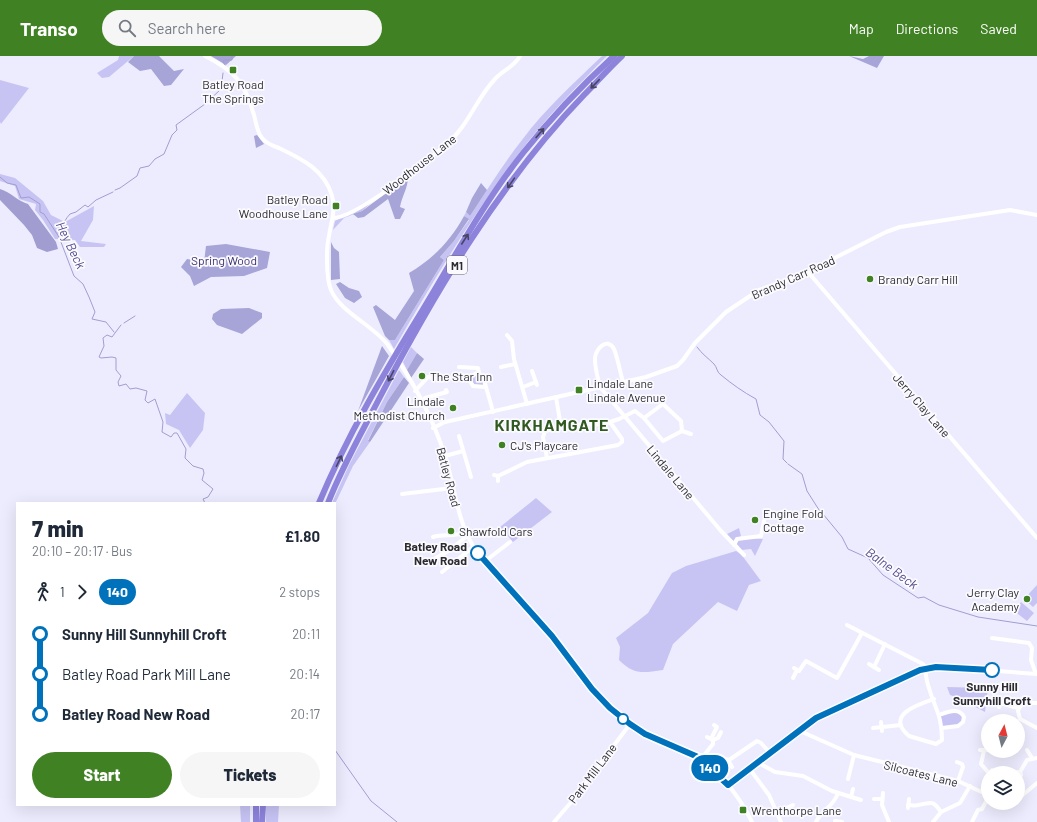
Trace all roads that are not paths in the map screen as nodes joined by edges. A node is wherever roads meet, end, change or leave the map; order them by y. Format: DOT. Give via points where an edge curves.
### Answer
graph roads {
  1 [pos="205,56"];
  2 [pos="520,56"];
  3 [pos="614,56"];
  4 [pos="622,56"];
  5 [pos="1037,215"];
  6 [pos="333,218"];
  7 [pos="808,272"];
  8 [pos="507,335"];
  9 [pos="515,364"];
  10 [pos="501,366"];
  11 [pos="459,368"];
  12 [pos="532,370"];
  13 [pos="478,373"];
  14 [pos="449,377"];
  15 [pos="623,382"];
  16 [pos="486,387"];
  17 [pos="523,387"];
  18 [pos="600,387"];
  19 [pos="446,390"];
  20 [pos="417,393"];
  21 [pos="425,398"];
  22 [pos="556,398"];
  23 [pos="527,404"];
  24 [pos="423,405"];
  25 [pos="493,412"];
  26 [pos="624,416"];
  27 [pos="644,418"];
  28 [pos="610,422"];
  29 [pos="561,427"];
  30 [pos="433,428"];
  31 [pos="682,432"];
  32 [pos="691,434"];
  33 [pos="459,436"];
  34 [pos="463,451"];
  35 [pos="445,456"];
  36 [pos="547,458"];
  37 [pos="471,476"];
  38 [pos="496,477"];
  39 [pos="452,488"];
  40 [pos="402,494"];
  41 [pos="319,502"];
  42 [pos="328,502"];
  43 [pos="764,521"];
  44 [pos="466,534"];
  45 [pos="436,537"];
  46 [pos="1037,538"];
  47 [pos="510,542"];
  48 [pos="734,545"];
  49 [pos="473,547"];
  50 [pos="744,554"];
  51 [pos="434,559"];
  52 [pos="484,562"];
  53 [pos="442,572"];
  54 [pos="847,625"];
  55 [pos="862,633"];
  56 [pos="992,638"];
  57 [pos="885,644"];
  58 [pos="869,664"];
  59 [pos="874,667"];
  60 [pos="925,669"];
  61 [pos="878,670"];
  62 [pos="1037,674"];
  63 [pos="793,678"];
  64 [pos="934,699"];
  65 [pos="1000,703"];
  66 [pos="1037,703"];
  67 [pos="1018,708"];
  68 [pos="939,715"];
  69 [pos="881,722"];
  70 [pos="630,724"];
  71 [pos="714,725"];
  72 [pos="901,725"];
  73 [pos="873,727"];
  74 [pos="942,728"];
  75 [pos="1037,728"];
  76 [pos="882,729"];
  77 [pos="800,731"];
  78 [pos="721,732"];
  79 [pos="711,738"];
  80 [pos="1027,750"];
  81 [pos="770,753"];
  82 [pos="854,755"];
  83 [pos="1032,758"];
  84 [pos="1037,758"];
  85 [pos="719,759"];
  86 [pos="701,760"];
  87 [pos="728,760"];
  88 [pos="757,762"];
  89 [pos="957,762"];
  90 [pos="1024,766"];
  91 [pos="732,767"];
  92 [pos="749,768"];
  93 [pos="848,779"];
  94 [pos="958,781"];
  95 [pos="1037,783"];
  96 [pos="728,785"];
  97 [pos="970,786"];
  98 [pos="853,789"];
  99 [pos="981,792"];
  100 [pos="1025,792"];
  101 [pos="838,793"];
  102 [pos="883,793"];
  103 [pos="851,797"];
  104 [pos="874,799"];
  105 [pos="882,799"];
  106 [pos="909,799"];
  107 [pos="860,800"];
  108 [pos="794,805"];
  109 [pos="256,806"];
  110 [pos="263,806"];
  111 [pos="981,809"];
  112 [pos="777,812"];
  113 [pos="941,812"];
  114 [pos="816,821"];
  115 [pos="886,821"];
  116 [pos="256,822"];
  117 [pos="262,822"];
  118 [pos="554,822"];
  119 [pos="752,822"];
  120 [pos="781,822"];
  121 [pos="822,822"];
  122 [pos="836,822"];
  123 [pos="842,822"];
  124 [pos="933,822"];
  125 [pos="972,822"];
  1 -- 6 [label="street, Batley Road" via="226,67 239,79 250,101 261,137 307,162 323,178 333,198"];
  2 -- 6 [label="street, Woodhouse Lane" via="512,66 494,79 458,134 448,144 372,200 342,217"];
  41 -- 3 [label="highway, M1, one-way" via="387,368 486,206 522,154 553,117 585,82"];
  4 -- 42 [label="highway, M1, one-way" via="557,123 488,215 409,342"];
  5 -- 7 [label="street, Brandy Carr Road" via="1010,210 900,227"];
  6 -- 20 [label="street, Batley Road" via="328,243 328,279 333,294 343,306 382,338"];
  7 -- 15 [label="street, Brandy Carr Road" via="759,290 726,312 695,343 677,366"];
  7 -- 46 [label="street, Jerry Clay Lane"];
  8 -- 9 [label="street" via="512,341"];
  9 -- 10 [label="street"];
  9 -- 17 [label="street"];
  11 -- 13 [label="street" via="478,368"];
  12 -- 17 [label="street" via="537,384"];
  13 -- 16 [label="street" via="483,376"];
  13 -- 16 [label="street" via="472,376 471,383 475,387"];
  14 -- 20 [label="street" via="441,380 428,377"];
  15 -- 18 [label="street, Brandy Carr Road"];
  15 -- 18 [label="street" via="614,349 605,344 598,348 595,357"];
  16 -- 25 [label="street"];
  17 -- 23 [label="street"];
  18 -- 22 [label="street, Brandy Carr Road"];
  18 -- 26 [label="street, Lindale Lane"];
  19 -- 21 [label="street" via="447,392"];
  20 -- 21 [label="street"];
  20 -- 24 [label="street, Batley Road"];
  21 -- 24 [label="street"];
  22 -- 23 [label="street, Brandy Carr Road"];
  22 -- 29 [label="street"];
  23 -- 25 [label="street, Brandy Carr Road"];
  24 -- 30 [label="street, Batley Road"];
  25 -- 30 [label="street, Brandy Carr Road" via="445,422"];
  26 -- 27 [label="street" via="635,411"];
  26 -- 28 [label="street"];
  26 -- 48 [label="street, Lindale Lane"];
  27 -- 31 [label="street" via="663,441"];
  27 -- 31 [label="street" via="664,404 681,421"];
  28 -- 29 [label="street" via="596,426"];
  28 -- 36 [label="street" via="622,442"];
  29 -- 36 [label="street" via="545,431 543,434"];
  30 -- 35 [label="street, Batley Road"];
  31 -- 32 [label="street"];
  33 -- 34 [label="street"];
  34 -- 35 [label="street"];
  34 -- 37 [label="street"];
  35 -- 39 [label="street, Batley Road"];
  36 -- 38 [label="street" via="527,462"];
  39 -- 40 [label="street"];
  39 -- 44 [label="street, Batley Road"];
  43 -- 48 [label="street" via="760,536 737,540"];
  44 -- 45 [label="street" via="443,534"];
  44 -- 49 [label="street, Batley Road"];
  44 -- 51 [label="street"];
  47 -- 52 [label="street"];
  48 -- 50 [label="street, Lindale Lane"];
  49 -- 52 [label="street, Batley Road"];
  49 -- 53 [label="street"];
  52 -- 70 [label="street, Batley Road" via="552,636 592,689"];
  54 -- 55 [label="street"];
  55 -- 57 [label="street"];
  55 -- 63 [label="street" via="837,678 806,661 800,671 796,669"];
  56 -- 62 [label="street" via="1029,643 1032,648 1031,660"];
  57 -- 59 [label="street"];
  57 -- 60 [label="street" via="923,664"];
  58 -- 59 [label="street"];
  59 -- 61 [label="street"];
  60 -- 62 [label="street"];
  60 -- 64 [label="street" via="929,691"];
  60 -- 77 [label="street" via="825,713"];
  64 -- 68 [label="street"];
  64 -- 72 [label="street" via="906,710"];
  65 -- 67 [label="street"];
  66 -- 67 [label="street" via="1024,704"];
  67 -- 75 [label="street" via="1020,719"];
  68 -- 74 [label="street"];
  68 -- 74 [label="street" via="956,711 964,717 958,726"];
  69 -- 76 [label="street"];
  70 -- 86 [label="street, Batley Road" via="645,734 685,750"];
  70 -- 118 [label="street, Park Mill Lane"];
  71 -- 79 [label="street" via="717,727"];
  72 -- 74 [label="street" via="909,736 936,744 942,740"];
  72 -- 76 [label="street"];
  73 -- 76 [label="street"];
  77 -- 81 [label="street"];
  77 -- 82 [label="street, Silcoates Lane"];
  78 -- 79 [label="street" via="718,738"];
  79 -- 86 [label="street" via="713,744"];
  80 -- 83 [label="street"];
  81 -- 87 [label="street" via="757,741"];
  81 -- 88 [label="street"];
  82 -- 93 [label="street"];
  82 -- 94 [label="street, Silcoates Lane"];
  83 -- 84 [label="street"];
  83 -- 90 [label="street"];
  85 -- 87 [label="street"];
  86 -- 96 [label="street, Batley Road"];
  87 -- 91 [label="street"];
  88 -- 92 [label="street"];
  88 -- 101 [label="street" via="776,772 803,776"];
  89 -- 94 [label="street" via="963,767"];
  92 -- 96 [label="street"];
  92 -- 112 [label="street" via="769,794"];
  94 -- 97 [label="street, Silcoates Lane"];
  95 -- 100 [label="street"];
  96 -- 119 [label="street, Batley Road" via="743,804"];
  97 -- 99 [label="street, Silcoates Lane"];
  97 -- 113 [label="street" via="960,803"];
  98 -- 103 [label="street"];
  101 -- 103 [label="street"];
  101 -- 114 [label="street" via="835,802 822,812"];
  102 -- 105 [label="street"];
  103 -- 107 [label="street"];
  104 -- 105 [label="street"];
  105 -- 115 [label="street"];
  106 -- 113 [label="street" via="908,806 930,802"];
  108 -- 112 [label="street"];
  109 -- 116 [label="highway"];
  110 -- 117 [label="highway"];
  111 -- 125 [label="street" via="978,810"];
  112 -- 120 [label="street"];
  113 -- 124 [label="street"];
  114 -- 121 [label="street"];
  122 -- 123 [label="street"];
}
